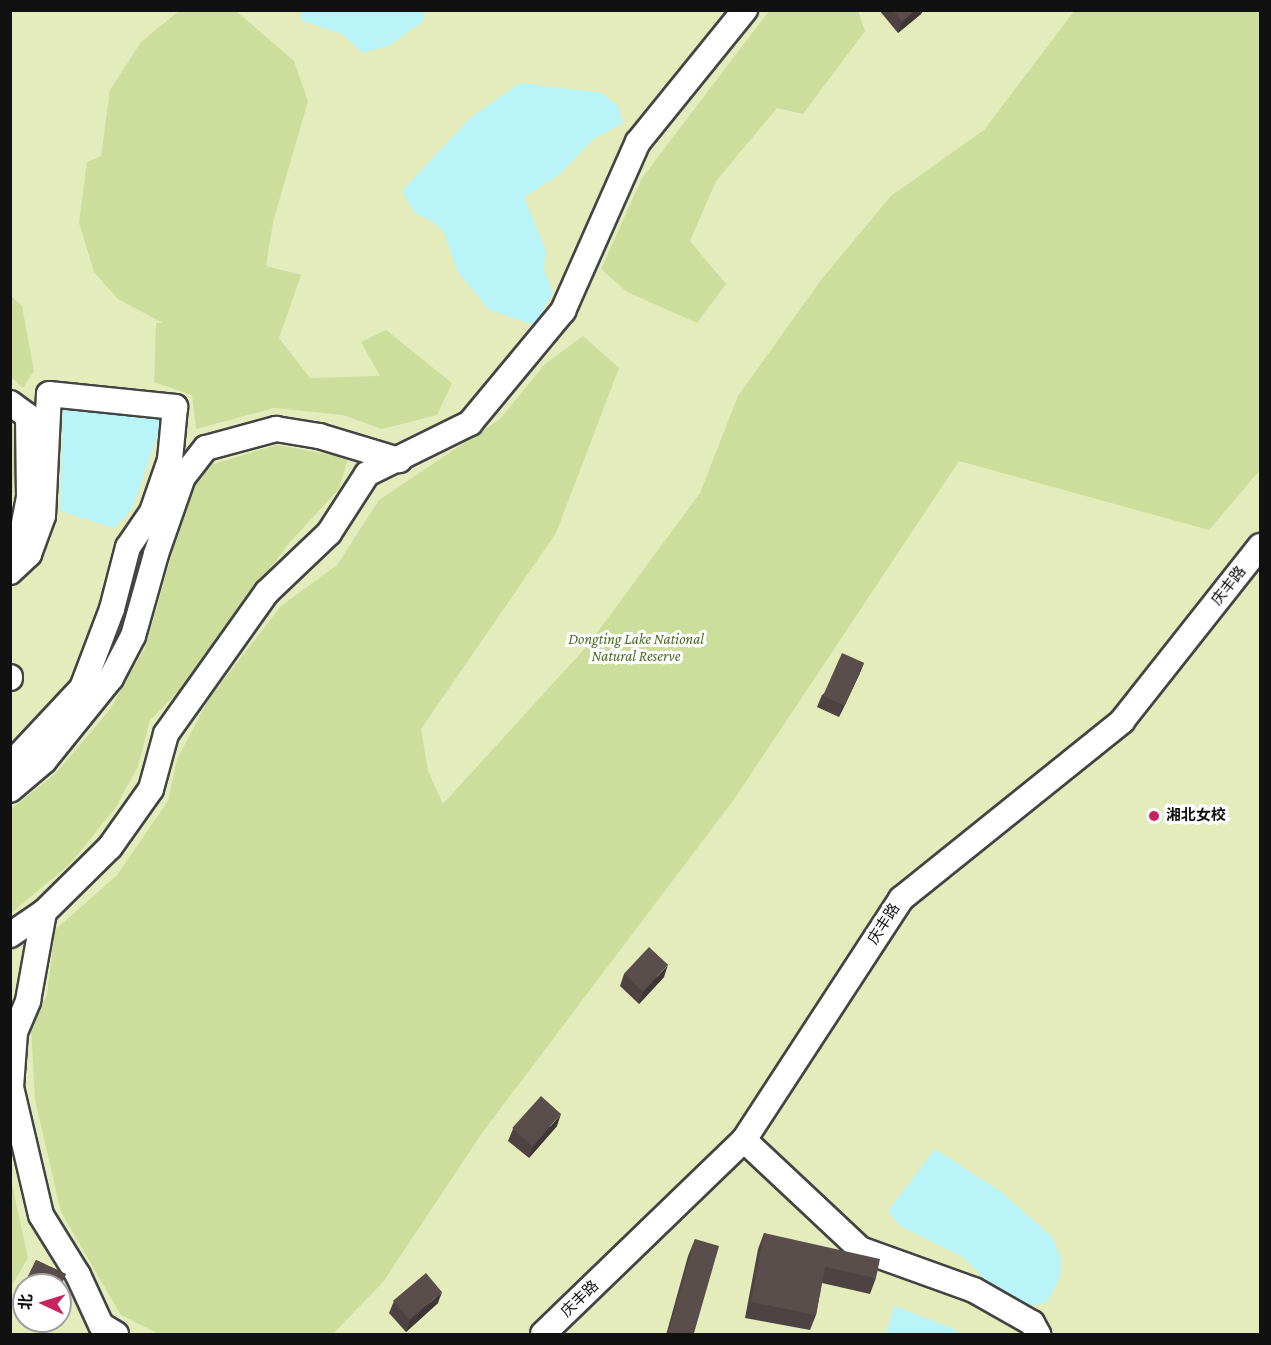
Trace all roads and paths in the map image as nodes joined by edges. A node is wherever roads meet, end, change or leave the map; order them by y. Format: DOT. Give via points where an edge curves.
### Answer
graph roads {
  1 [pos="745,10"];
  2 [pos="10,403"];
  3 [pos="399,460"];
  4 [pos="10,542"];
  5 [pos="1260,546"];
  6 [pos="10,572"];
  7 [pos="10,765"];
  8 [pos="10,790"];
  9 [pos="44,912"];
  10 [pos="10,935"];
  11 [pos="744,1140"];
  12 [pos="116,1335"];
  13 [pos="543,1335"];
  14 [pos="1038,1335"];
  1 -- 3 [label="street" via="638,142 563,311 470,423"];
  2 -- 4 [label="street" via="28,416 29,497 22,532"];
  3 -- 8 [label="street" via="319,436 276,429 206,448 183,477 133,636 111,678 44,761"];
  3 -- 9 [label="street" via="367,474 329,533 267,592 166,734 151,789 110,846"];
  5 -- 11 [label="street, 庆丰路" via="1122,721 901,899"];
  6 -- 7 [label="street" via="29,554 43,516 49,394 175,407 170,460 152,512 128,547 112,609 82,688"];
  9 -- 10 [label="street"];
  9 -- 12 [label="street" via="28,1001 15,1032 11,1087 41,1215 78,1275 101,1325"];
  11 -- 13 [label="street, 庆丰路"];
  11 -- 14 [label="street" via="860,1249 974,1290 1032,1323"];
}
